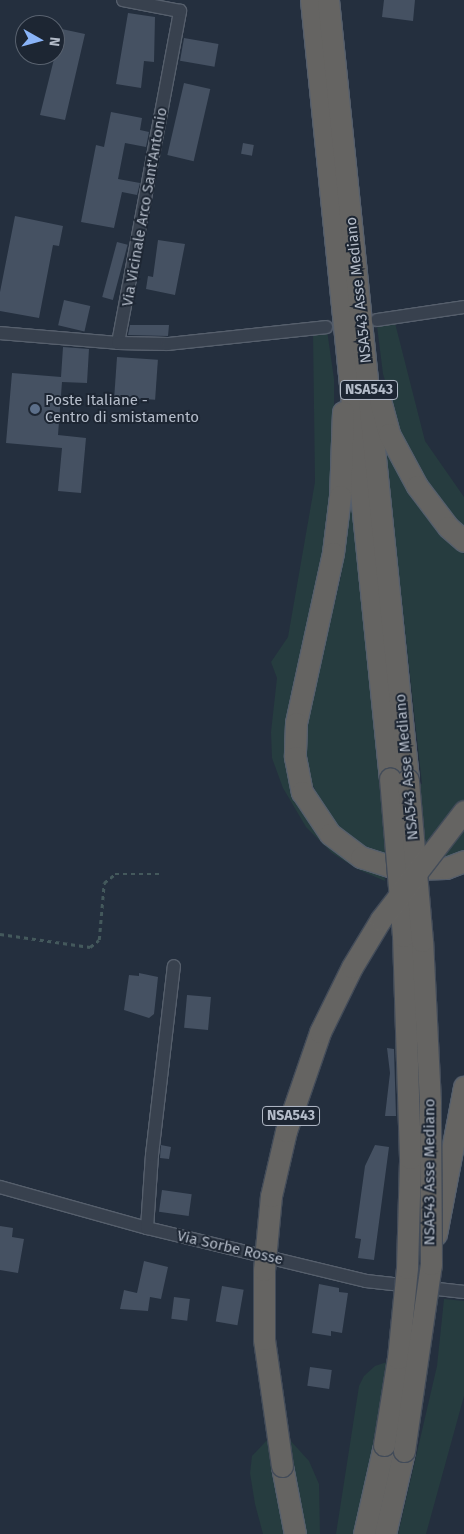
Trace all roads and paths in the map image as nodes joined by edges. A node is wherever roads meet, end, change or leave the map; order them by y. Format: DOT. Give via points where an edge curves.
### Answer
graph roads {
  1 [pos="124,0"];
  2 [pos="311,0"];
  3 [pos="328,0"];
  4 [pos="464,307"];
  5 [pos="377,320"];
  6 [pos="326,327"];
  7 [pos="0,333"];
  8 [pos="118,343"];
  9 [pos="365,349"];
  10 [pos="347,362"];
  11 [pos="464,541"];
  12 [pos="399,779"];
  13 [pos="464,810"];
  14 [pos="464,862"];
  15 [pos="162,874"];
  16 [pos="0,934"];
  17 [pos="174,966"];
  18 [pos="464,1087"];
  19 [pos="0,1187"];
  20 [pos="147,1228"];
  21 [pos="431,1264"];
  22 [pos="464,1292"];
  23 [pos="394,1448"];
  24 [pos="296,1534"];
  25 [pos="364,1534"];
  26 [pos="385,1534"];
  1 -- 8 [label="street, Via Vicinale Arco Sant'Antonio" via="180,11"];
  2 -- 10 [label="highway, NSA543 Asse Mediano / NSA543"];
  3 -- 9 [label="highway, NSA543 Asse Mediano / NSA543"];
  4 -- 5 [label="street"];
  6 -- 8 [label="street" via="205,341"];
  7 -- 8 [label="street"];
  9 -- 11 [label="highway, NSA543" via="390,434 417,486 448,527"];
  9 -- 12 [label="highway, NSA543 Asse Mediano / NSA543"];
  10 -- 12 [label="highway, NSA543 Asse Mediano / NSA543"];
  10 -- 14 [label="highway, NSA543" via="340,496 333,553 296,723 295,757 302,792 330,834 361,857 399,869 446,868"];
  12 -- 21 [label="highway, NSA543 Asse Mediano / NSA543, bridge" via="422,941 430,1102"];
  12 -- 23 [label="highway, NSA543 Asse Mediano / NSA543, bridge" via="410,1158 407,1268"];
  13 -- 24 [label="highway, NSA543, bridge" via="381,919 352,967 320,1032 286,1131 271,1196 264,1270 264,1339 282,1466"];
  15 -- 16 [label="path" via="115,874 104,883 99,940 90,947"];
  17 -- 20 [label="street" via="152,1155"];
  18 -- 21 [label="highway, NSA543, bridge"];
  19 -- 20 [label="street, Via Sorbe Rosse"];
  20 -- 22 [label="street, Via Sorbe Rosse" via="366,1281"];
  21 -- 23 [label="highway, NSA543 Asse Mediano / NSA543, bridge"];
  23 -- 25 [label="highway, NSA543 Asse Mediano / NSA543"];
  23 -- 26 [label="highway, NSA543 Asse Mediano / NSA543"];
}
